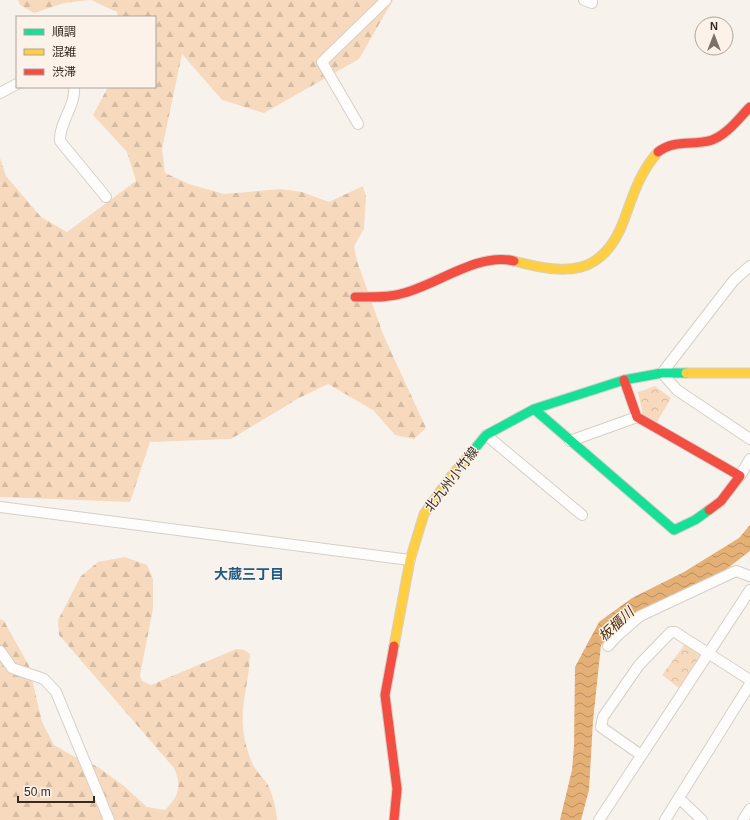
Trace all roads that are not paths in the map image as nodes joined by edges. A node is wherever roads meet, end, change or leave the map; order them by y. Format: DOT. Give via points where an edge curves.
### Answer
graph roads {
  1 [pos="386,0"];
  2 [pos="584,0"];
  3 [pos="592,0"];
  4 [pos="16,85"];
  5 [pos="74,88"];
  6 [pos="0,93"];
  7 [pos="750,107"];
  8 [pos="358,124"];
  9 [pos="106,197"];
  10 [pos="750,266"];
  11 [pos="355,297"];
  12 [pos="750,372"];
  13 [pos="662,373"];
  14 [pos="624,380"];
  15 [pos="534,409"];
  16 [pos="637,417"];
  17 [pos="486,435"];
  18 [pos="750,439"];
  19 [pos="570,441"];
  20 [pos="750,459"];
  21 [pos="740,476"];
  22 [pos="0,507"];
  23 [pos="582,515"];
  24 [pos="410,560"];
  25 [pos="750,576"];
  26 [pos="750,590"];
  27 [pos="608,646"];
  28 [pos="0,651"];
  29 [pos="708,654"];
  30 [pos="750,680"];
  31 [pos="750,684"];
  32 [pos="641,754"];
  33 [pos="679,798"];
  34 [pos="750,809"];
  35 [pos="109,820"];
  36 [pos="394,820"];
  37 [pos="599,820"];
  38 [pos="665,820"];
  39 [pos="702,820"];
  40 [pos="743,820"];
  1 -- 8 [label="street" via="322,62"];
  2 -- 3 [label="street" via="592,3"];
  4 -- 6 [label="street"];
  5 -- 9 [label="street" via="75,95 60,133 60,141"];
  7 -- 11 [label="street" via="726,131 715,138 673,143 660,151 645,167 616,237 602,257 585,265 560,269 540,268 495,259 397,295"];
  10 -- 13 [label="street" via="734,280"];
  12 -- 13 [label="street, 北九州小竹線"];
  13 -- 14 [label="street, 北九州小竹線"];
  13 -- 18 [label="street" via="676,390"];
  14 -- 15 [label="street, 北九州小竹線"];
  14 -- 16 [label="street"];
  15 -- 17 [label="street, 北九州小竹線"];
  15 -- 19 [label="street"];
  16 -- 19 [label="street"];
  16 -- 21 [label="street"];
  17 -- 23 [label="street"];
  17 -- 24 [label="street, 北九州小竹線" via="452,475 424,514"];
  19 -- 21 [label="street" via="674,530 695,520 721,500"];
  20 -- 21 [label="street"];
  22 -- 24 [label="street"];
  24 -- 36 [label="street, 北九州小竹線" via="385,694 397,789"];
  25 -- 27 [label="street" via="736,571 640,616"];
  26 -- 29 [label="street"];
  28 -- 35 [label="street" via="12,668 44,679 56,692"];
  29 -- 30 [label="street"];
  29 -- 32 [label="street"];
  29 -- 32 [label="street" via="675,632 671,632 639,665 603,717 601,727"];
  31 -- 33 [label="street"];
  32 -- 37 [label="street"];
  33 -- 38 [label="street"];
  33 -- 39 [label="street"];
  34 -- 40 [label="street"];
}
